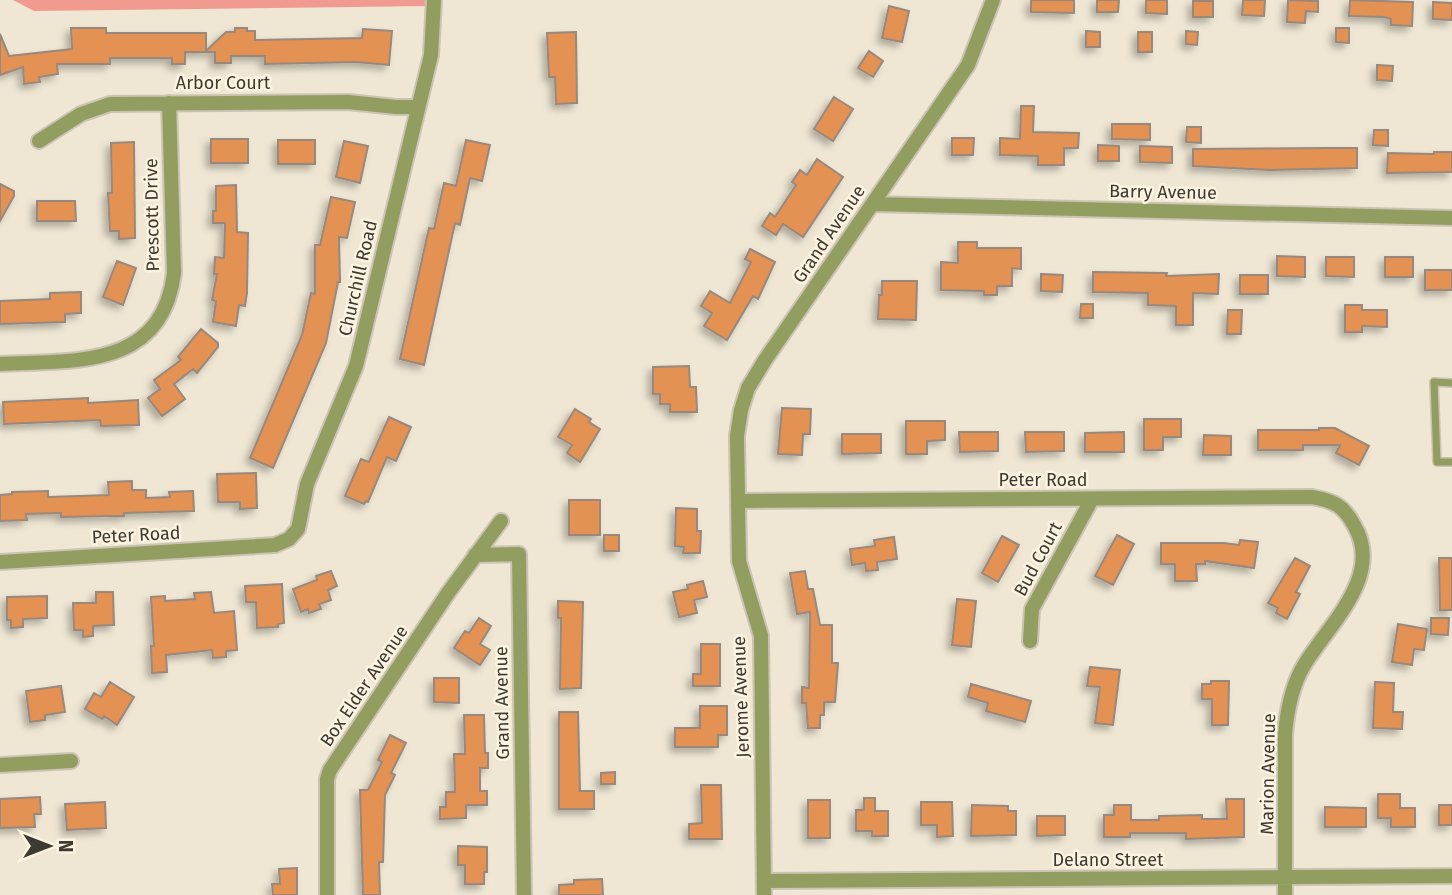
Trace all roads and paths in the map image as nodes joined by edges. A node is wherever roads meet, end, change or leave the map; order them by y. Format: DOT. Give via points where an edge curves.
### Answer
graph roads {
  1 [pos="434,0"];
  2 [pos="993,0"];
  3 [pos="169,103"];
  4 [pos="418,107"];
  5 [pos="39,141"];
  6 [pos="873,204"];
  7 [pos="1452,218"];
  8 [pos="0,364"];
  9 [pos="1452,383"];
  10 [pos="1452,462"];
  11 [pos="1092,499"];
  12 [pos="739,501"];
  13 [pos="1346,510"];
  14 [pos="501,521"];
  15 [pos="275,545"];
  16 [pos="475,555"];
  17 [pos="0,562"];
  18 [pos="1030,641"];
  19 [pos="71,761"];
  20 [pos="0,765"];
  21 [pos="1452,876"];
  22 [pos="1286,878"];
  23 [pos="764,888"];
  24 [pos="327,895"];
  25 [pos="524,895"];
  26 [pos="1285,895"];
  1 -- 4 [label="street, Churchill Road" via="431,55"];
  2 -- 6 [label="street, Grand Avenue" via="968,65"];
  3 -- 4 [label="street, Arbor Court" via="348,102"];
  3 -- 5 [label="street, Arbor Court" via="95,107"];
  3 -- 8 [label="street, Prescott Drive" via="174,273 169,297 148,334 105,356"];
  4 -- 15 [label="street, Churchill Road" via="356,366 307,484 298,530"];
  6 -- 7 [label="street, Barry Avenue"];
  6 -- 12 [label="street, Grand Avenue" via="748,388 737,436"];
  9 -- 10 [label="lane" via="1434,382 1437,462"];
  11 -- 12 [label="street, Peter Road"];
  11 -- 13 [label="street, Peter Road" via="1312,497"];
  11 -- 18 [label="street, Bud Court" via="1031,609"];
  12 -- 23 [label="street, Jerome Avenue" via="739,561 761,636"];
  13 -- 22 [label="street, Marion Avenue" via="1362,546 1356,586 1344,611 1302,668 1287,709"];
  14 -- 16 [label="street, Box Elder Avenue"];
  15 -- 17 [label="street, Peter Road"];
  16 -- 24 [label="street, Box Elder Avenue" via="330,769"];
  16 -- 25 [label="street, Grand Avenue" via="519,554"];
  19 -- 20 [label="street"];
  21 -- 22 [label="street, Delano Street"];
  22 -- 23 [label="street, Delano Street"];
  22 -- 26 [label="street, Marion Avenue"];
}
